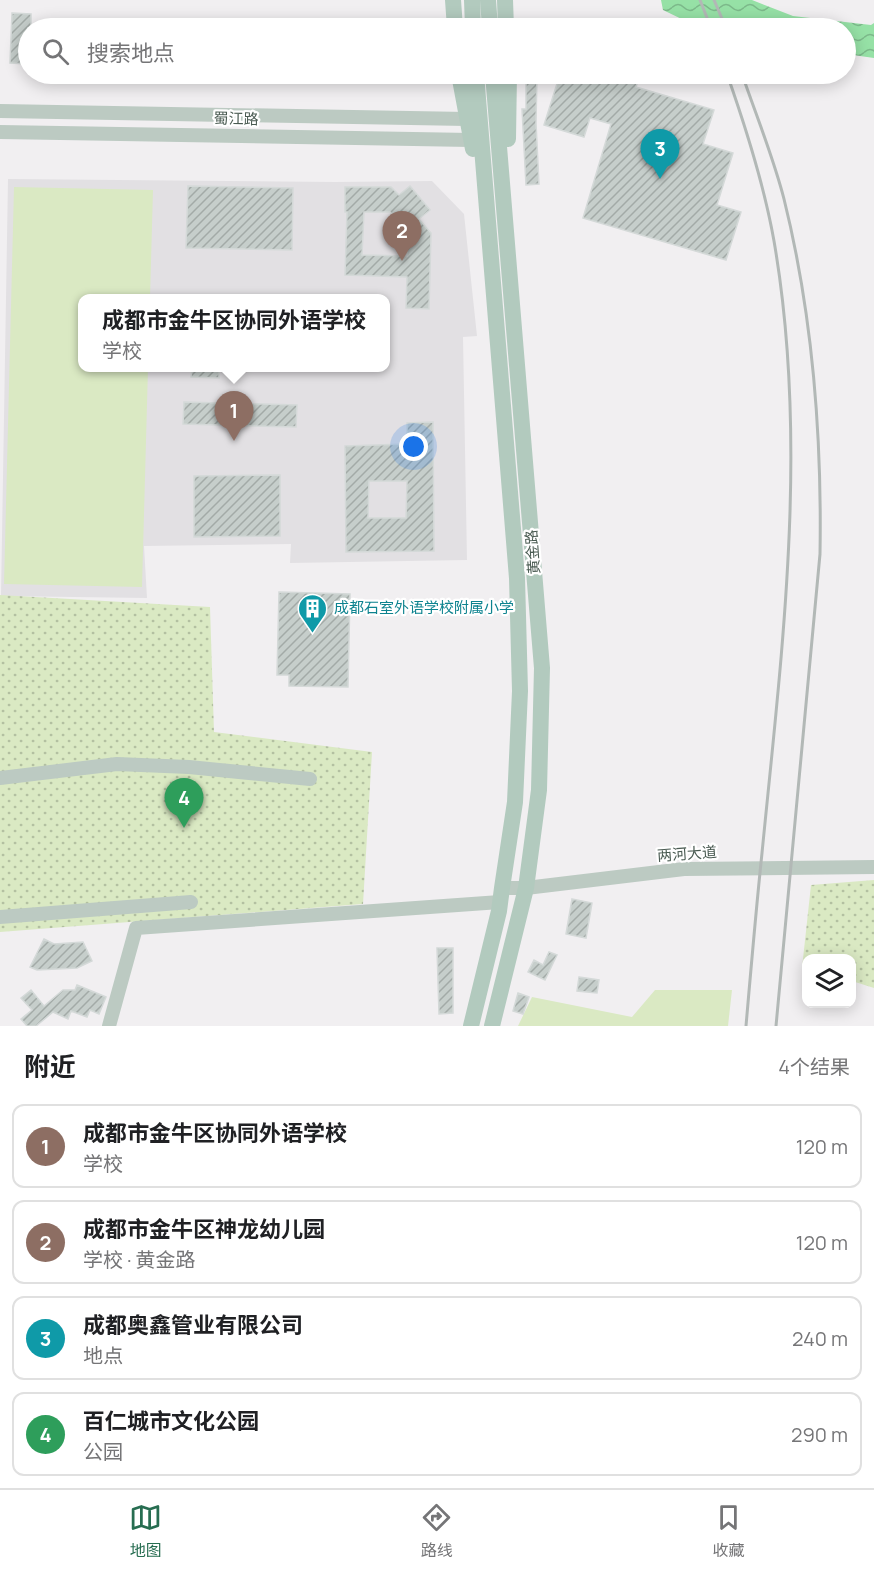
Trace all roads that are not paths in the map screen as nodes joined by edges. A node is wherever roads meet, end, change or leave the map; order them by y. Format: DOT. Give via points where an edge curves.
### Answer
graph roads {
  1 [pos="453,0"];
  2 [pos="472,0"];
  3 [pos="488,0"];
  4 [pos="505,0"];
  5 [pos="454,18"];
  6 [pos="473,18"];
  7 [pos="489,18"];
  8 [pos="506,18"];
  9 [pos="461,84"];
  10 [pos="477,84"];
  11 [pos="495,84"];
  12 [pos="509,84"];
  13 [pos="0,111"];
  14 [pos="467,119"];
  15 [pos="0,132"];
  16 [pos="471,140"];
  17 [pos="506,218"];
  18 [pos="488,228"];
  19 [pos="0,778"];
  20 [pos="310,779"];
  21 [pos="874,867"];
  22 [pos="526,888"];
  23 [pos="501,895"];
  24 [pos="191,902"];
  25 [pos="0,917"];
  26 [pos="109,1026"];
  27 [pos="471,1026"];
  28 [pos="492,1026"];
  1 -- 5 [label="main road"];
  2 -- 6 [label="main road"];
  3 -- 7 [label="main road"];
  4 -- 8 [label="main road"];
  9 -- 14 [label="main road"];
  10 -- 18 [label="main road, 黄金路"];
  11 -- 17 [label="main road, 黄金路"];
  12 -- 17 [label="main road"];
  13 -- 14 [label="street, 蜀江路"];
  14 -- 16 [label="main road"];
  15 -- 16 [label="street, 蜀江路"];
  16 -- 18 [label="main road"];
  17 -- 22 [label="main road, 黄金路" via="542,668 539,789"];
  18 -- 23 [label="main road, 黄金路" via="519,633 518,762"];
  19 -- 20 [label="street" via="117,764"];
  21 -- 22 [label="street, 两河大道" via="684,869"];
  22 -- 23 [label="street, 两河大道"];
  22 -- 28 [label="main road, 黄金路"];
  23 -- 26 [label="street, 两河大道" via="136,928"];
  23 -- 27 [label="main road, 黄金路"];
  24 -- 25 [label="street"];
}
